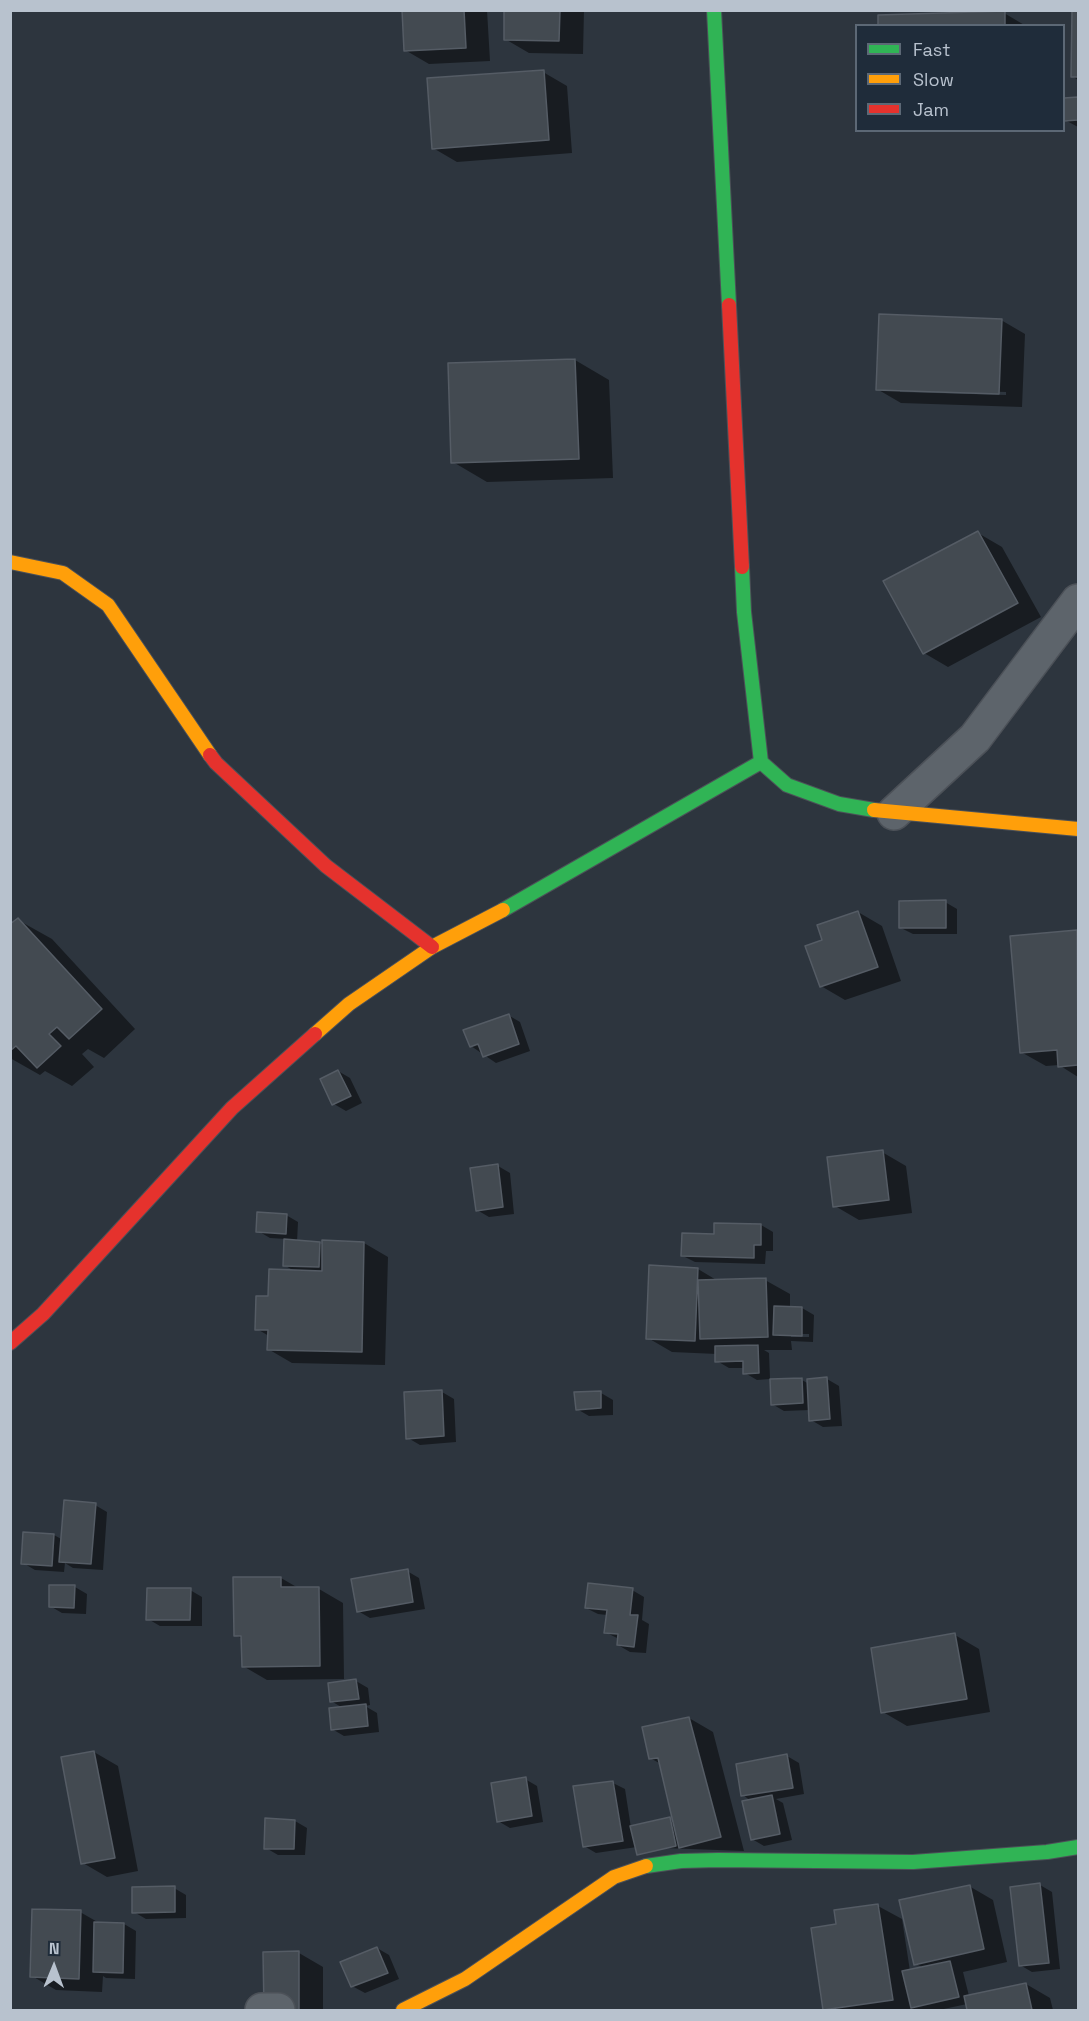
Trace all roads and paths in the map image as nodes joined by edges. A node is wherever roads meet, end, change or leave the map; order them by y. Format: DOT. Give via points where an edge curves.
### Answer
graph roads {
  1 [pos="714,10"];
  2 [pos="10,562"];
  3 [pos="1078,601"];
  4 [pos="761,762"];
  5 [pos="894,813"];
  6 [pos="1078,829"];
  7 [pos="432,947"];
  8 [pos="10,1343"];
  9 [pos="1078,1847"];
  10 [pos="262,2010"];
  11 [pos="278,2010"];
  12 [pos="403,2010"];
  1 -- 4 [label="street" via="744,612"];
  2 -- 7 [label="street" via="63,573 108,605 216,763 326,866"];
  3 -- 5 [label="street" via="975,738"];
  4 -- 5 [label="street" via="787,785 839,804"];
  4 -- 7 [label="street" via="522,900"];
  5 -- 6 [label="street"];
  7 -- 8 [label="street" via="349,1004 232,1108 43,1314"];
  9 -- 12 [label="street" via="913,1862 718,1860 650,1865 614,1877 465,1979"];
  10 -- 11 [label="street"];
}
